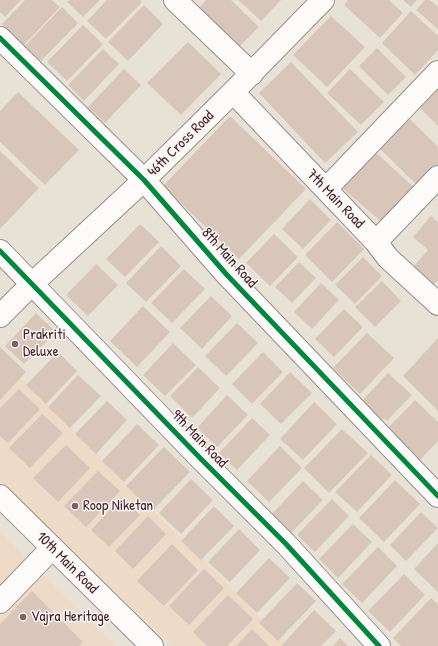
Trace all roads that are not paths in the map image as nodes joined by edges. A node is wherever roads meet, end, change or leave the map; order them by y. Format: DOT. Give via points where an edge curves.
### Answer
graph roads {
  1 [pos="175,0"];
  2 [pos="323,0"];
  3 [pos="0,38"];
  4 [pos="438,72"];
  5 [pos="252,74"];
  6 [pos="233,92"];
  7 [pos="438,178"];
  8 [pos="144,180"];
  9 [pos="326,189"];
  10 [pos="376,242"];
  11 [pos="0,251"];
  12 [pos="32,284"];
  13 [pos="438,304"];
  14 [pos="0,316"];
  15 [pos="0,496"];
  16 [pos="438,496"];
  17 [pos="52,548"];
  18 [pos="0,602"];
  19 [pos="152,646"];
  20 [pos="379,646"];
  1 -- 5 [label="street"];
  2 -- 5 [label="street, 46th Cross Road"];
  3 -- 8 [label="street, 8th Main Road"];
  4 -- 9 [label="street"];
  5 -- 6 [label="street, 46th Cross Road"];
  6 -- 8 [label="street, 46th Cross Road"];
  6 -- 9 [label="street, 7th Main Road"];
  7 -- 10 [label="street"];
  8 -- 12 [label="street, 46th Cross Road"];
  8 -- 16 [label="street, 8th Main Road" via="227,275"];
  9 -- 10 [label="street, 7th Main Road"];
  10 -- 13 [label="street, 7th Main Road" via="388,258"];
  11 -- 12 [label="street, 9th Main Road"];
  12 -- 14 [label="street, 46th Cross Road"];
  12 -- 20 [label="street, 9th Main Road" via="286,544"];
  15 -- 17 [label="street, 10th Main Road"];
  17 -- 18 [label="street"];
  17 -- 19 [label="street, 10th Main Road"];
}
